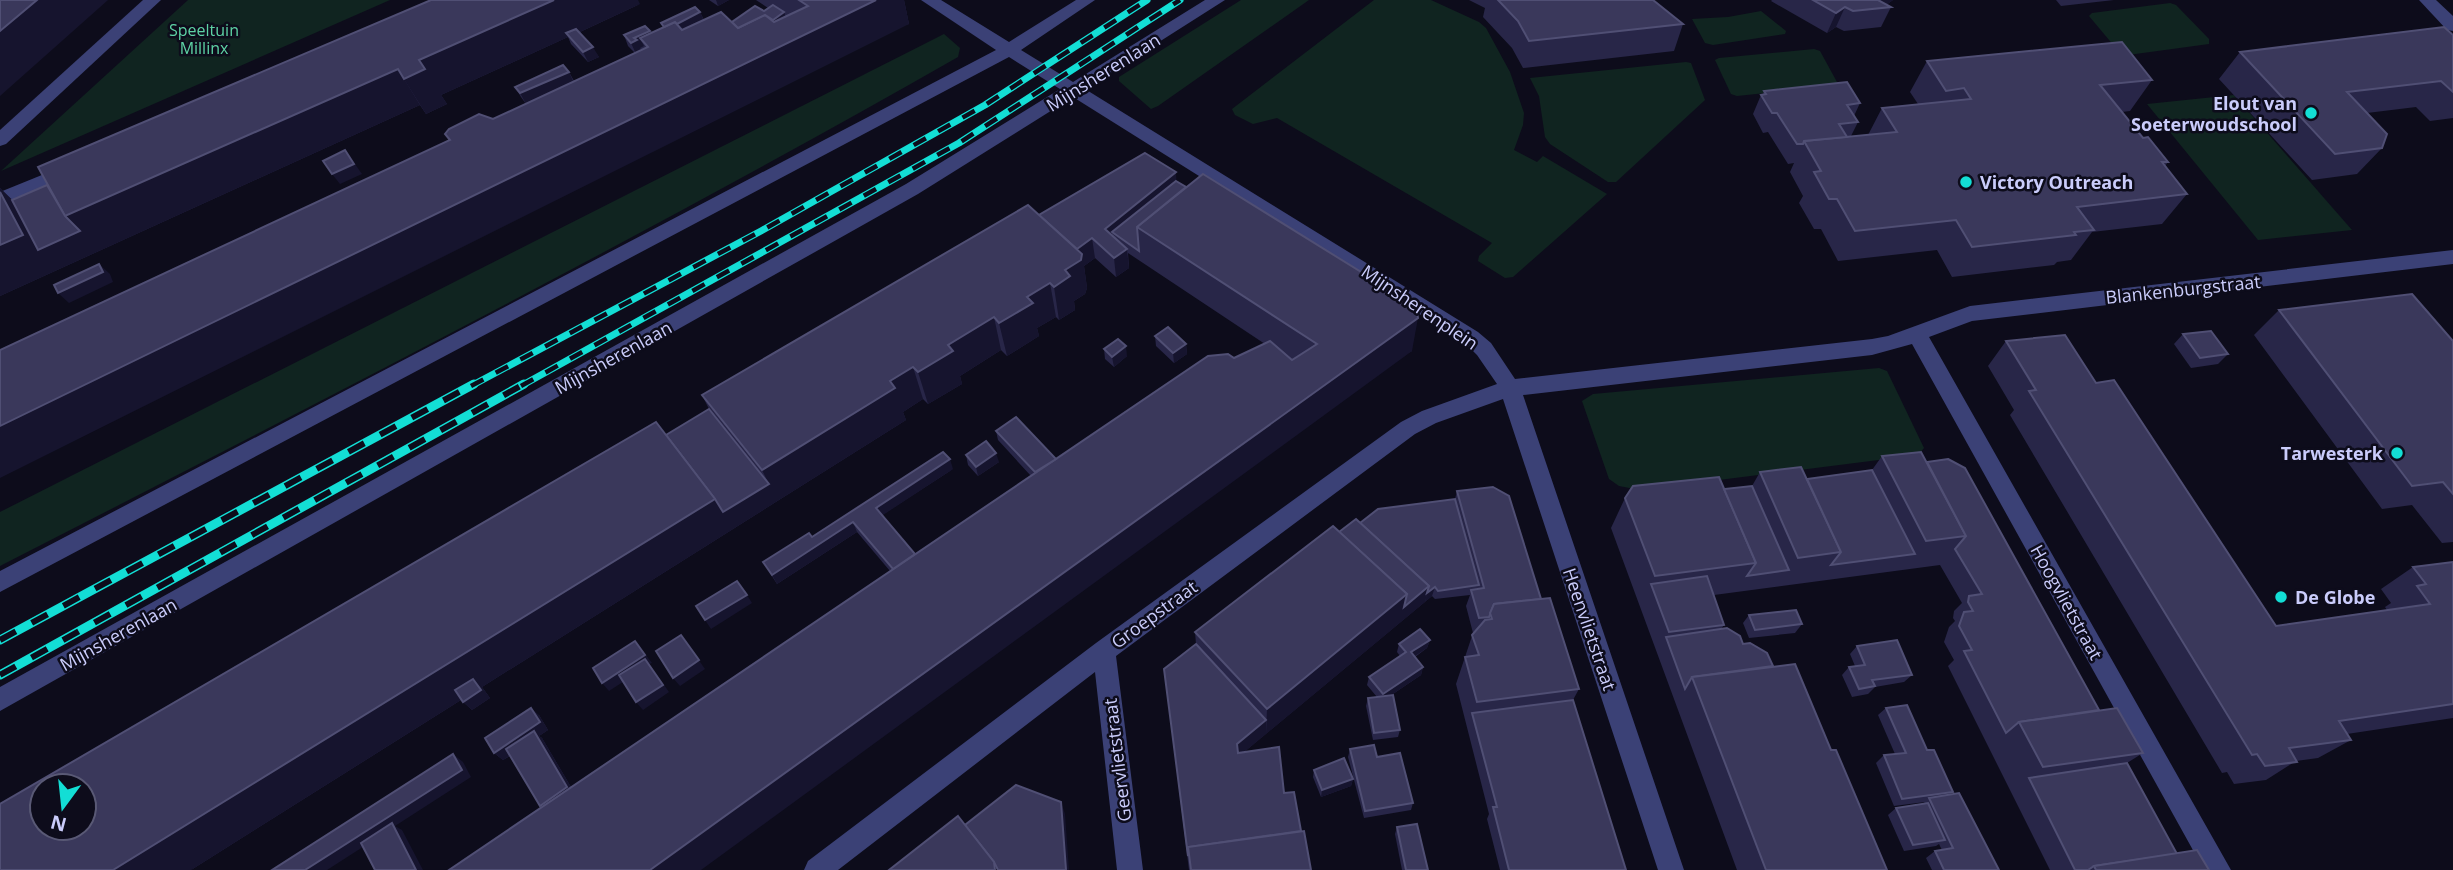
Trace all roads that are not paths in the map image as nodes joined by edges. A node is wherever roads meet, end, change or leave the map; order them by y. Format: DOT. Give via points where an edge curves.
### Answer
graph roads {
  1 [pos="153,0"];
  2 [pos="929,0"];
  3 [pos="1087,0"];
  4 [pos="1217,0"];
  5 [pos="2427,0"];
  6 [pos="2453,26"];
  7 [pos="1009,50"];
  8 [pos="1074,90"];
  9 [pos="0,139"];
  10 [pos="90,161"];
  11 [pos="0,199"];
  12 [pos="2453,257"];
  13 [pos="1917,334"];
  14 [pos="1510,388"];
  15 [pos="0,582"];
  16 [pos="1104,651"];
  17 [pos="0,700"];
  18 [pos="817,870"];
  19 [pos="1130,870"];
  20 [pos="1671,870"];
  21 [pos="2218,870"];
  1 -- 9 [label="street"];
  2 -- 7 [label="street"];
  3 -- 7 [label="street"];
  4 -- 8 [label="street, Mijnsherenlaan"];
  5 -- 6 [label="street"];
  7 -- 8 [label="street, Mijnsherenplein"];
  7 -- 15 [label="street"];
  8 -- 14 [label="street, Mijnsherenplein" via="1472,337"];
  8 -- 17 [label="street, Mijnsherenlaan" via="880,208"];
  10 -- 11 [label="street"];
  12 -- 13 [label="street, Blankenburgstraat" via="1970,314"];
  13 -- 14 [label="street" via="1872,347"];
  13 -- 21 [label="street, Hoogvlietstraat"];
  14 -- 16 [label="street, Groepstraat" via="1408,428"];
  14 -- 20 [label="street, Heenvlietstraat"];
  16 -- 18 [label="street, Groepstraat"];
  16 -- 19 [label="street, Geervlietstraat"];
}
